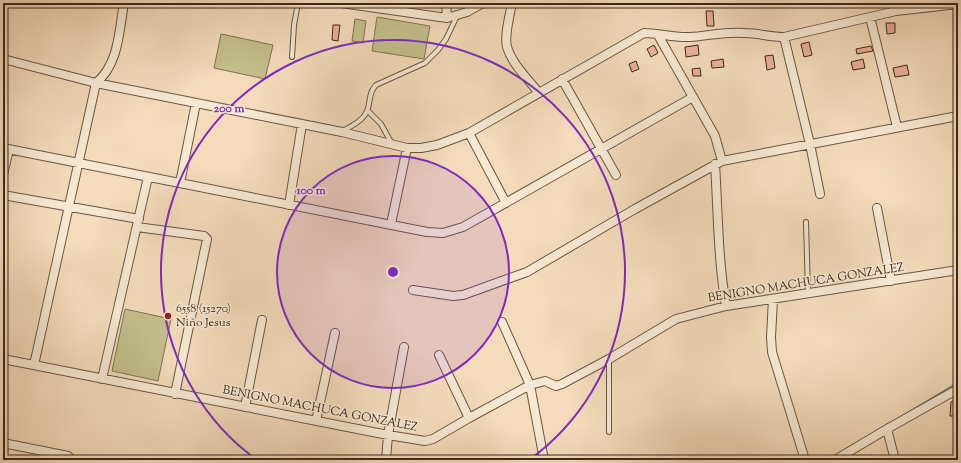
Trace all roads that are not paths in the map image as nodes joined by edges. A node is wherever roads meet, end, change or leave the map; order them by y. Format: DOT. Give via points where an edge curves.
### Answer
graph roads {
  1 [pos="124,3"];
  2 [pos="298,3"];
  3 [pos="341,3"];
  4 [pos="446,3"];
  5 [pos="483,3"];
  6 [pos="512,3"];
  7 [pos="958,4"];
  8 [pos="457,16"];
  9 [pos="870,17"];
  10 [pos="447,18"];
  11 [pos="658,35"];
  12 [pos="784,36"];
  13 [pos="292,57"];
  14 [pos="3,59"];
  15 [pos="562,80"];
  16 [pos="96,83"];
  17 [pos="539,93"];
  18 [pos="693,97"];
  19 [pos="196,103"];
  20 [pos="368,111"];
  21 [pos="958,116"];
  22 [pos="302,124"];
  23 [pos="897,127"];
  24 [pos="342,132"];
  25 [pos="469,133"];
  26 [pos="392,144"];
  27 [pos="810,144"];
  28 [pos="407,148"];
  29 [pos="6,149"];
  30 [pos="602,149"];
  31 [pos="78,163"];
  32 [pos="719,163"];
  33 [pos="3,175"];
  34 [pos="616,175"];
  35 [pos="148,177"];
  36 [pos="180,183"];
  37 [pos="3,194"];
  38 [pos="820,194"];
  39 [pos="506,203"];
  40 [pos="289,205"];
  41 [pos="69,206"];
  42 [pos="877,208"];
  43 [pos="806,222"];
  44 [pos="138,223"];
  45 [pos="391,224"];
  46 [pos="958,270"];
  47 [pos="891,281"];
  48 [pos="413,290"];
  49 [pos="808,293"];
  50 [pos="772,299"];
  51 [pos="726,306"];
  52 [pos="262,320"];
  53 [pos="502,322"];
  54 [pos="334,333"];
  55 [pos="404,348"];
  56 [pos="439,355"];
  57 [pos="3,359"];
  58 [pos="609,359"];
  59 [pos="34,365"];
  60 [pos="102,379"];
  61 [pos="530,385"];
  62 [pos="958,389"];
  63 [pos="175,394"];
  64 [pos="245,407"];
  65 [pos="469,418"];
  66 [pos="316,421"];
  67 [pos="887,429"];
  68 [pos="609,432"];
  69 [pos="388,435"];
  70 [pos="3,443"];
  71 [pos="72,460"];
  72 [pos="386,460"];
  73 [pos="544,460"];
  74 [pos="805,460"];
  75 [pos="835,460"];
  76 [pos="895,460"];
  1 -- 16 [label="street" via="112,63 104,77"];
  2 -- 13 [label="lane"];
  3 -- 10 [label="street"];
  4 -- 10 [label="street"];
  5 -- 8 [label="street"];
  6 -- 17 [label="street" via="507,45 513,59"];
  7 -- 9 [label="street" via="896,11"];
  8 -- 10 [label="street"];
  8 -- 20 [label="lane" via="446,39 425,62 373,88"];
  9 -- 12 [label="street"];
  9 -- 23 [label="street"];
  11 -- 12 [label="street" via="691,37 727,32"];
  11 -- 15 [label="street" via="639,35"];
  11 -- 18 [label="street"];
  12 -- 27 [label="street"];
  14 -- 16 [label="street"];
  15 -- 17 [label="street"];
  15 -- 30 [label="street"];
  16 -- 19 [label="street"];
  16 -- 31 [label="street"];
  17 -- 25 [label="street"];
  18 -- 30 [label="street"];
  18 -- 32 [label="street" via="715,136"];
  19 -- 22 [label="street"];
  19 -- 36 [label="street"];
  20 -- 24 [label="lane" via="362,119"];
  20 -- 26 [label="lane" via="381,124"];
  21 -- 23 [label="street"];
  22 -- 24 [label="street"];
  22 -- 40 [label="street"];
  23 -- 27 [label="street"];
  24 -- 26 [label="street"];
  25 -- 28 [label="street" via="437,145"];
  25 -- 39 [label="street"];
  26 -- 28 [label="street"];
  27 -- 32 [label="street"];
  27 -- 38 [label="street"];
  28 -- 45 [label="street"];
  29 -- 31 [label="street"];
  29 -- 33 [label="street"];
  30 -- 34 [label="street"];
  30 -- 39 [label="street"];
  31 -- 35 [label="street"];
  31 -- 41 [label="street"];
  32 -- 48 [label="street" via="527,272 463,295"];
  32 -- 51 [label="street" via="721,266"];
  35 -- 36 [label="street"];
  35 -- 44 [label="street"];
  36 -- 40 [label="street"];
  37 -- 41 [label="street"];
  39 -- 45 [label="street" via="463,227 443,233"];
  40 -- 45 [label="street"];
  41 -- 44 [label="street"];
  41 -- 59 [label="street"];
  42 -- 47 [label="street"];
  43 -- 49 [label="lane"];
  44 -- 60 [label="street"];
  44 -- 63 [label="street" via="204,236 207,239"];
  46 -- 47 [label="street, BENIGNO MACHUCA GONZALEZ"];
  47 -- 49 [label="street, BENIGNO MACHUCA GONZALEZ"];
  49 -- 50 [label="street, BENIGNO MACHUCA GONZALEZ"];
  50 -- 51 [label="street, BENIGNO MACHUCA GONZALEZ"];
  50 -- 74 [label="street" via="772,352"];
  51 -- 58 [label="street, BENIGNO MACHUCA GONZALEZ" via="676,320"];
  52 -- 64 [label="street"];
  53 -- 61 [label="street"];
  54 -- 66 [label="street"];
  55 -- 69 [label="street"];
  56 -- 65 [label="street"];
  57 -- 59 [label="street, BENIGNO MACHUCA GONZALEZ"];
  58 -- 61 [label="street, BENIGNO MACHUCA GONZALEZ" via="559,385 545,381"];
  58 -- 68 [label="lane"];
  59 -- 60 [label="street, BENIGNO MACHUCA GONZALEZ"];
  60 -- 63 [label="street, BENIGNO MACHUCA GONZALEZ"];
  61 -- 65 [label="street, BENIGNO MACHUCA GONZALEZ"];
  61 -- 73 [label="street"];
  62 -- 67 [label="street"];
  63 -- 64 [label="street, BENIGNO MACHUCA GONZALEZ"];
  64 -- 66 [label="street, BENIGNO MACHUCA GONZALEZ"];
  65 -- 69 [label="street, BENIGNO MACHUCA GONZALEZ" via="425,441"];
  66 -- 69 [label="street, BENIGNO MACHUCA GONZALEZ"];
  67 -- 75 [label="street"];
  67 -- 76 [label="street"];
  69 -- 72 [label="street"];
  70 -- 71 [label="street" via="68,456"];
}
